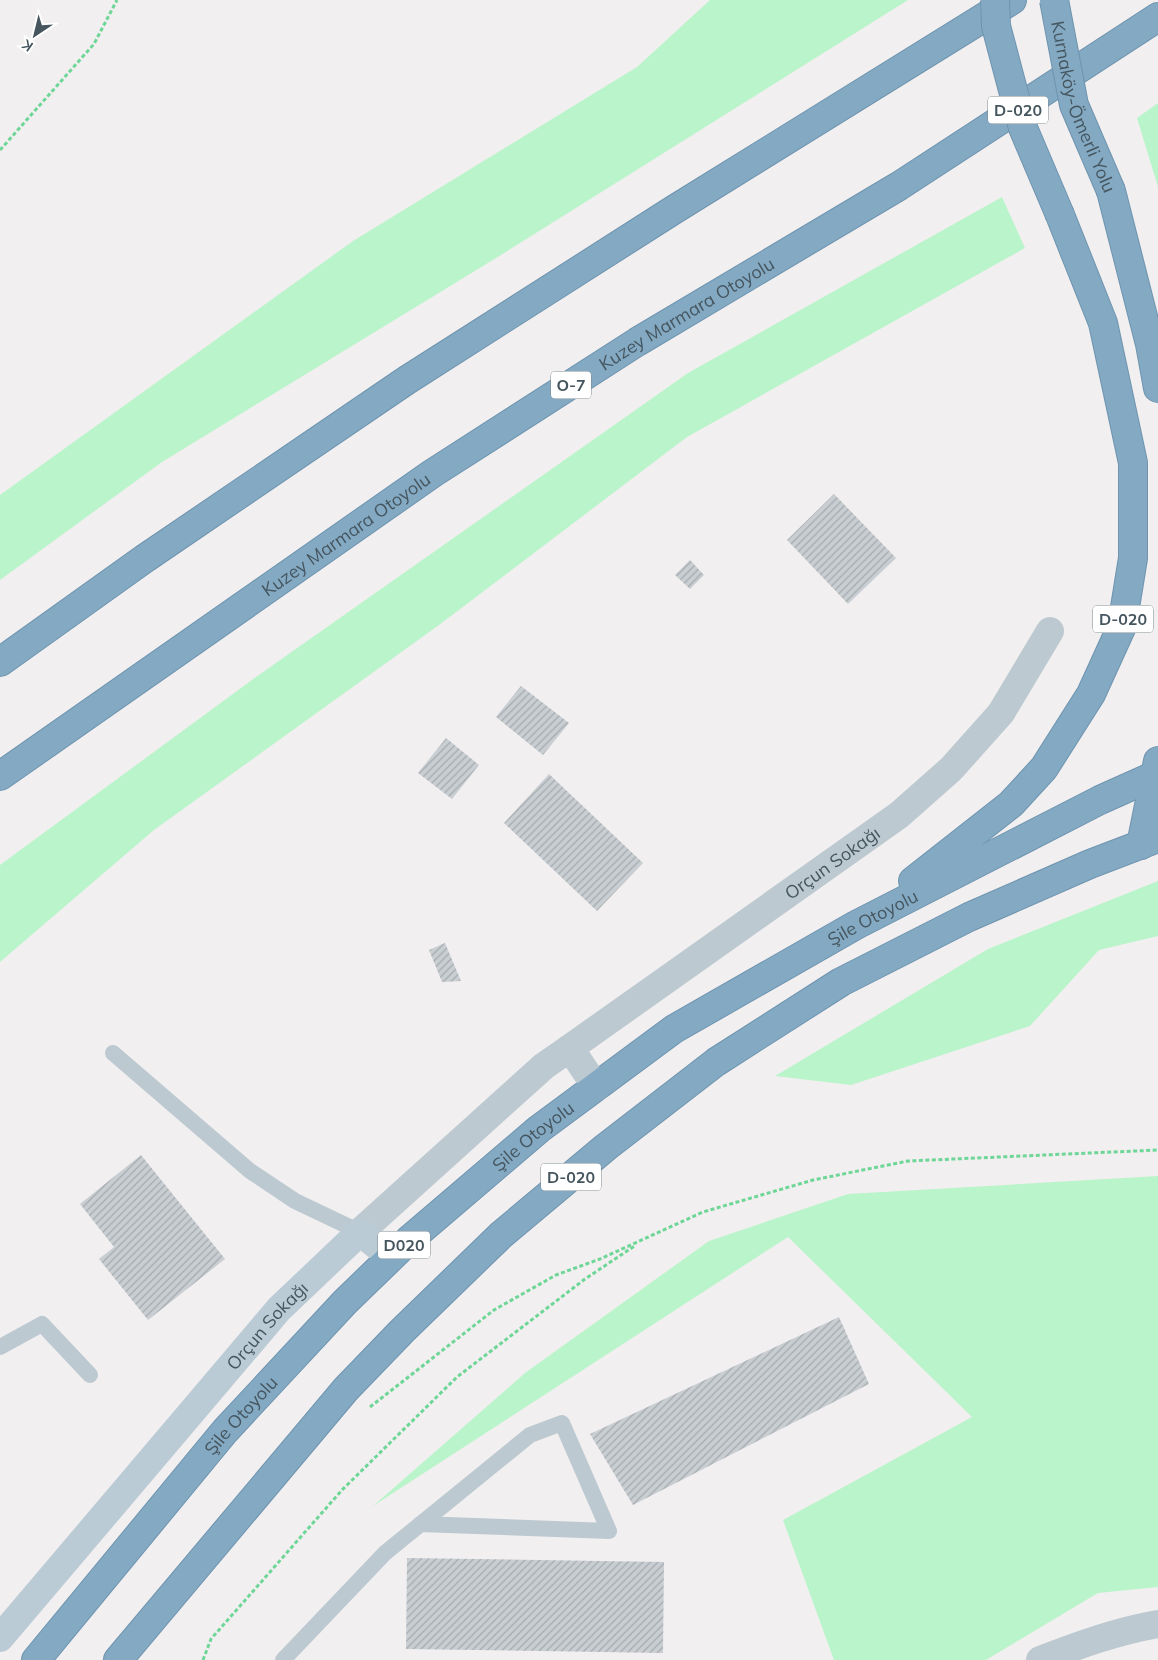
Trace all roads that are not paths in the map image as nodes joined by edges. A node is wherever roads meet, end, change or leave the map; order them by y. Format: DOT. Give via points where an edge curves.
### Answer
graph roads {
  1 [pos="995,0"];
  2 [pos="1012,0"];
  3 [pos="1054,0"];
  4 [pos="1158,17"];
  5 [pos="1158,388"];
  6 [pos="1050,631"];
  7 [pos="0,662"];
  8 [pos="1158,770"];
  9 [pos="0,776"];
  10 [pos="1149,842"];
  11 [pos="856,925"];
  12 [pos="570,1048"];
  13 [pos="112,1053"];
  14 [pos="596,1087"];
  15 [pos="360,1232"];
  16 [pos="391,1257"];
  17 [pos="0,1347"];
  18 [pos="90,1375"];
  19 [pos="420,1524"];
  20 [pos="1158,1624"];
  21 [pos="0,1638"];
  22 [pos="36,1660"];
  23 [pos="118,1660"];
  24 [pos="283,1660"];
  25 [pos="1040,1660"];
  1 -- 11 [label="highway, D-020, bridge" via="996,26 1023,128 1102,323 1133,463 1133,558 1122,626 1091,694 1044,768 1011,804 977,833"];
  2 -- 7 [label="highway" via="407,380 144,559"];
  3 -- 5 [label="highway, Kurnaköy-Ömerli Yolu / D-020, bridge" via="1074,105 1111,191"];
  4 -- 9 [label="highway, Kuzey Marmara Otoyolu / O-7" via="899,186 637,342 433,474"];
  6 -- 12 [label="street, Orçun Sokağı" via="1001,713 951,769 899,815"];
  8 -- 10 [label="highway, D-020"];
  8 -- 11 [label="highway, Şile Otoyolu"];
  10 -- 23 [label="highway, D-020" via="969,917 841,982 716,1062 606,1147 501,1235 346,1389"];
  11 -- 14 [label="highway, Şile Otoyolu / D020" via="674,1029"];
  12 -- 14 [label="street"];
  12 -- 15 [label="street, Orçun Sokağı" via="544,1066"];
  13 -- 15 [label="lane" via="250,1171 294,1201"];
  14 -- 16 [label="highway, Şile Otoyolu / D020" via="539,1129"];
  15 -- 16 [label="street"];
  15 -- 21 [label="street, Orçun Sokağı" via="279,1309"];
  16 -- 22 [label="highway, Şile Otoyolu / D020" via="225,1430"];
  17 -- 18 [label="lane" via="42,1324"];
  19 -- 19 [label="lane" via="530,1435 562,1423 609,1531"];
  19 -- 24 [label="lane" via="385,1553"];
  20 -- 25 [label="street" via="1094,1639"];
}
